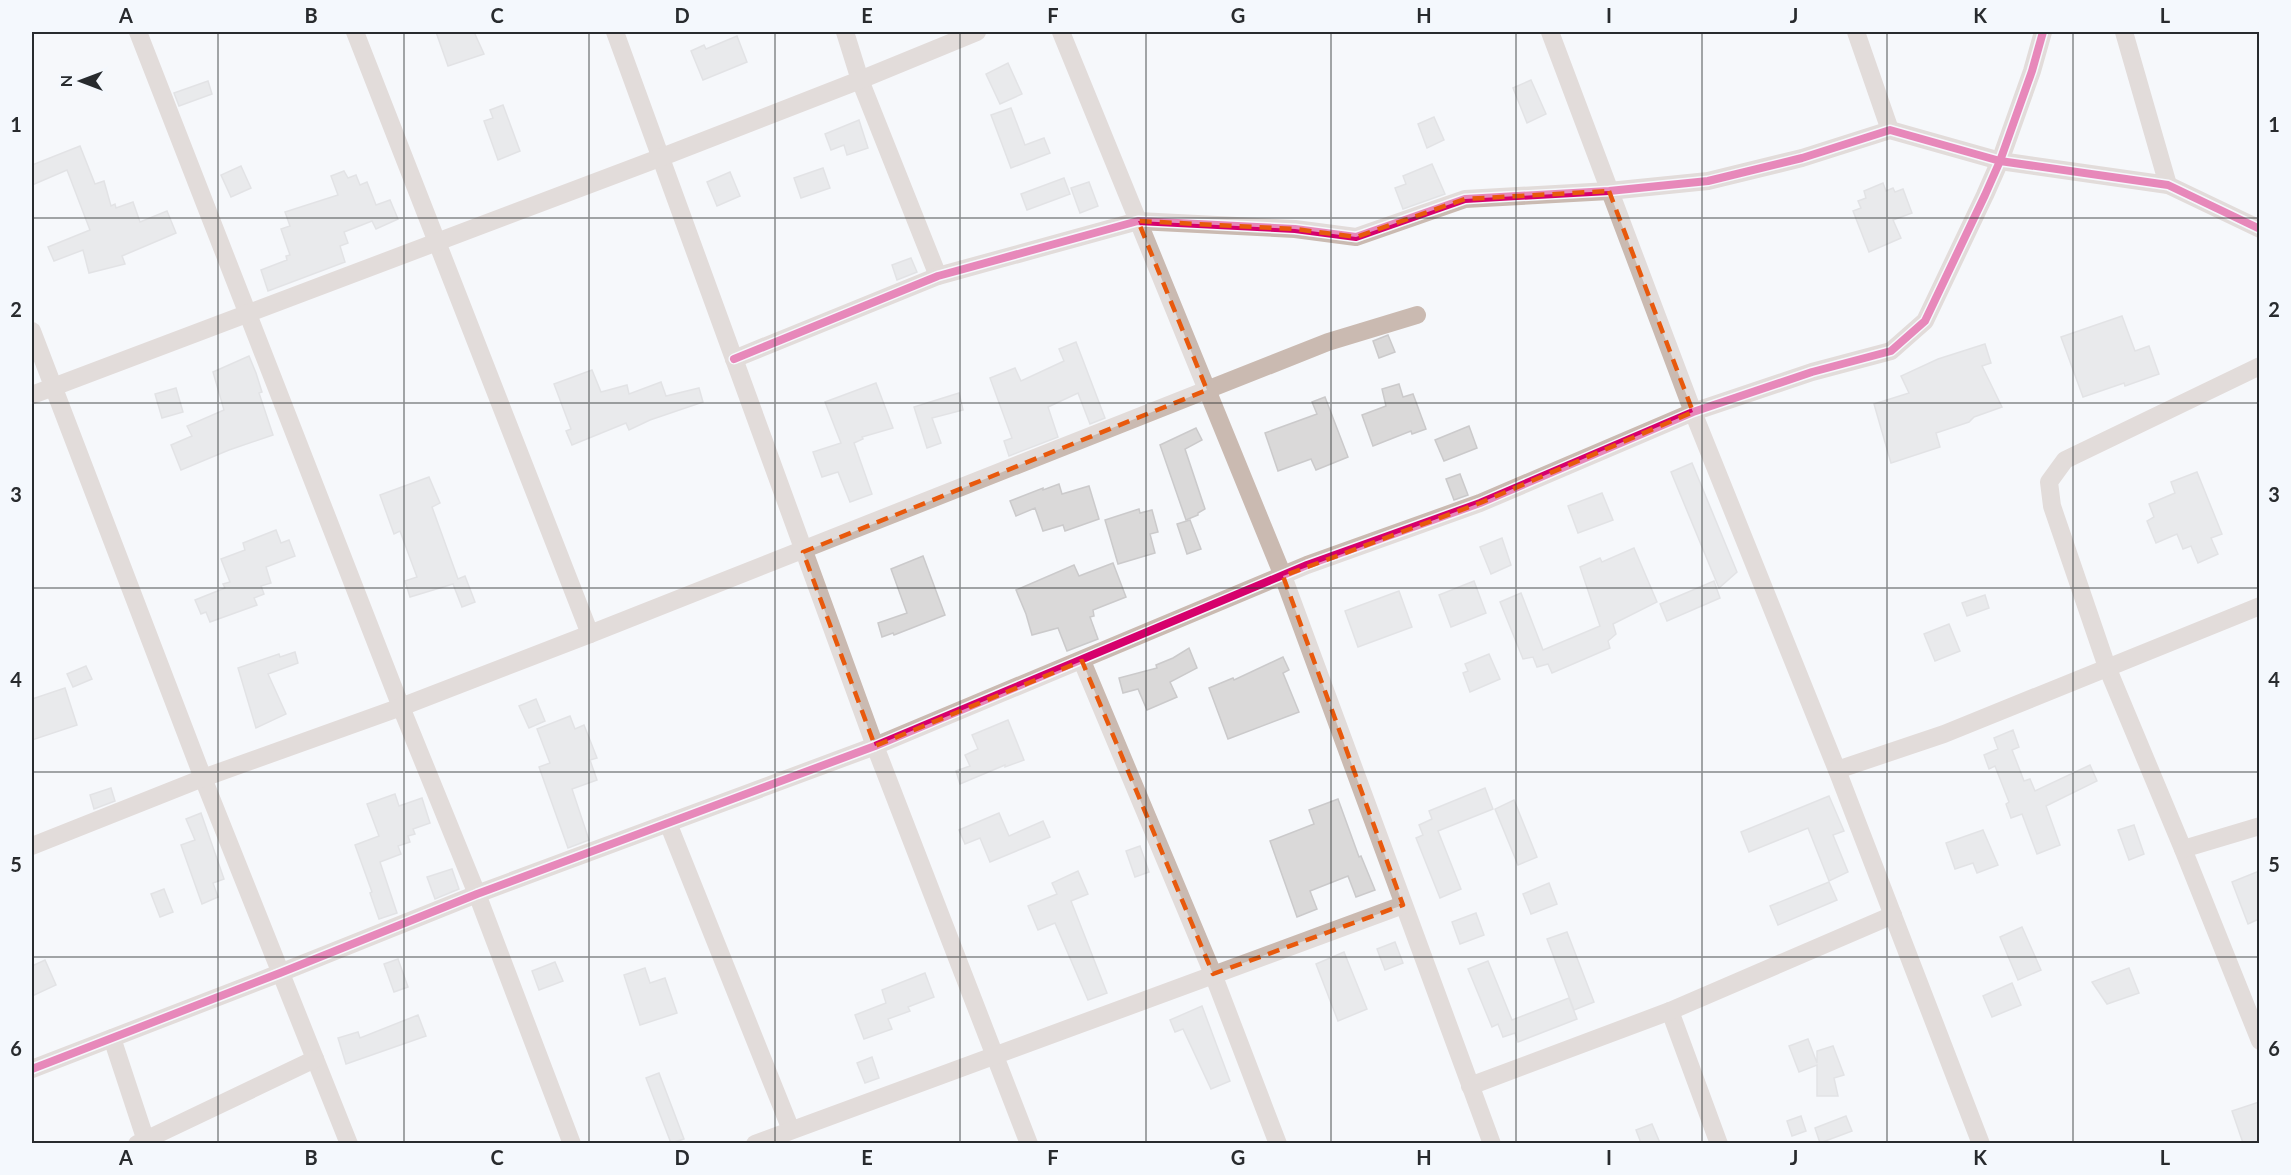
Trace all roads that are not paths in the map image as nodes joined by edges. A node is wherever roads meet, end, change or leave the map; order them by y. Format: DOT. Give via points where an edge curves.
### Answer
graph roads {
  1 [pos="138,32"];
  2 [pos="355,32"];
  3 [pos="615,32"];
  4 [pos="845,32"];
  5 [pos="977,32"];
  6 [pos="1061,32"];
  7 [pos="1550,32"];
  8 [pos="1856,32"];
  9 [pos="2043,32"];
  10 [pos="2124,32"];
  11 [pos="860,80"];
  12 [pos="1890,130"];
  13 [pos="662,157"];
  14 [pos="2001,161"];
  15 [pos="2168,185"];
  16 [pos="1609,191"];
  17 [pos="1138,221"];
  18 [pos="2259,229"];
  19 [pos="437,242"];
  20 [pos="938,276"];
  21 [pos="247,313"];
  22 [pos="1417,315"];
  23 [pos="32,331"];
  24 [pos="734,360"];
  25 [pos="2259,366"];
  26 [pos="51,386"];
  27 [pos="1207,390"];
  28 [pos="32,394"];
  29 [pos="1694,412"];
  30 [pos="804,552"];
  31 [pos="1283,576"];
  32 [pos="2259,606"];
  33 [pos="591,634"];
  34 [pos="1082,661"];
  35 [pos="2107,667"];
  36 [pos="401,707"];
  37 [pos="875,746"];
  38 [pos="1837,770"];
  39 [pos="203,778"];
  40 [pos="668,823"];
  41 [pos="2259,826"];
  42 [pos="32,846"];
  43 [pos="2183,849"];
  44 [pos="477,894"];
  45 [pos="1403,905"];
  46 [pos="1893,915"];
  47 [pos="280,973"];
  48 [pos="1213,974"];
  49 [pos="1670,1011"];
  50 [pos="112,1038"];
  51 [pos="2259,1041"];
  52 [pos="993,1054"];
  53 [pos="315,1059"];
  54 [pos="32,1069"];
  55 [pos="1470,1086"];
  56 [pos="791,1130"];
  57 [pos="143,1142"];
  58 [pos="349,1143"];
  59 [pos="572,1143"];
  60 [pos="755,1143"];
  61 [pos="1029,1143"];
  62 [pos="1278,1143"];
  63 [pos="1492,1143"];
  64 [pos="1719,1143"];
  65 [pos="1981,1143"];
  1 -- 21 [label="street"];
  2 -- 19 [label="street"];
  3 -- 13 [label="street"];
  4 -- 11 [label="street"];
  5 -- 11 [label="street"];
  6 -- 17 [label="street"];
  7 -- 16 [label="street"];
  8 -- 12 [label="street"];
  9 -- 14 [label="street"];
  10 -- 15 [label="street"];
  11 -- 13 [label="street"];
  11 -- 20 [label="street"];
  12 -- 14 [label="street"];
  12 -- 16 [label="street" via="1802,158 1708,181"];
  13 -- 19 [label="street"];
  13 -- 24 [label="street"];
  14 -- 15 [label="street"];
  14 -- 29 [label="street" via="1925,321 1891,351 1812,372"];
  15 -- 18 [label="street"];
  16 -- 17 [label="street" via="1465,199 1356,237 1296,229"];
  16 -- 29 [label="street"];
  17 -- 20 [label="street"];
  17 -- 27 [label="street"];
  19 -- 21 [label="street"];
  19 -- 33 [label="street"];
  20 -- 24 [label="street"];
  21 -- 26 [label="street"];
  21 -- 36 [label="street"];
  22 -- 27 [label="street" via="1328,342"];
  23 -- 26 [label="street"];
  24 -- 30 [label="street"];
  25 -- 35 [label="street" via="2065,460 2049,482 2052,506"];
  26 -- 28 [label="street"];
  26 -- 39 [label="street"];
  27 -- 30 [label="street"];
  27 -- 31 [label="street"];
  29 -- 31 [label="street" via="1480,503"];
  29 -- 38 [label="street"];
  30 -- 33 [label="street"];
  30 -- 37 [label="street"];
  31 -- 34 [label="street"];
  31 -- 45 [label="street"];
  32 -- 35 [label="street"];
  33 -- 36 [label="street"];
  34 -- 37 [label="street"];
  34 -- 48 [label="street"];
  35 -- 38 [label="street" via="1944,734"];
  35 -- 43 [label="street"];
  36 -- 39 [label="street"];
  36 -- 44 [label="street"];
  37 -- 40 [label="street"];
  37 -- 52 [label="street"];
  38 -- 46 [label="street"];
  39 -- 42 [label="street"];
  39 -- 47 [label="street"];
  40 -- 44 [label="street"];
  40 -- 56 [label="street"];
  41 -- 43 [label="street"];
  43 -- 51 [label="street"];
  44 -- 47 [label="street"];
  44 -- 59 [label="street"];
  45 -- 48 [label="street"];
  45 -- 55 [label="street"];
  46 -- 49 [label="street"];
  46 -- 65 [label="street"];
  47 -- 50 [label="street"];
  47 -- 53 [label="street"];
  48 -- 52 [label="street"];
  48 -- 62 [label="street"];
  49 -- 55 [label="street"];
  49 -- 64 [label="street"];
  50 -- 54 [label="street"];
  50 -- 57 [label="street"];
  52 -- 56 [label="street"];
  52 -- 61 [label="street"];
  53 -- 57 [label="street"];
  53 -- 58 [label="street"];
  55 -- 63 [label="street"];
  56 -- 60 [label="street"];
}
